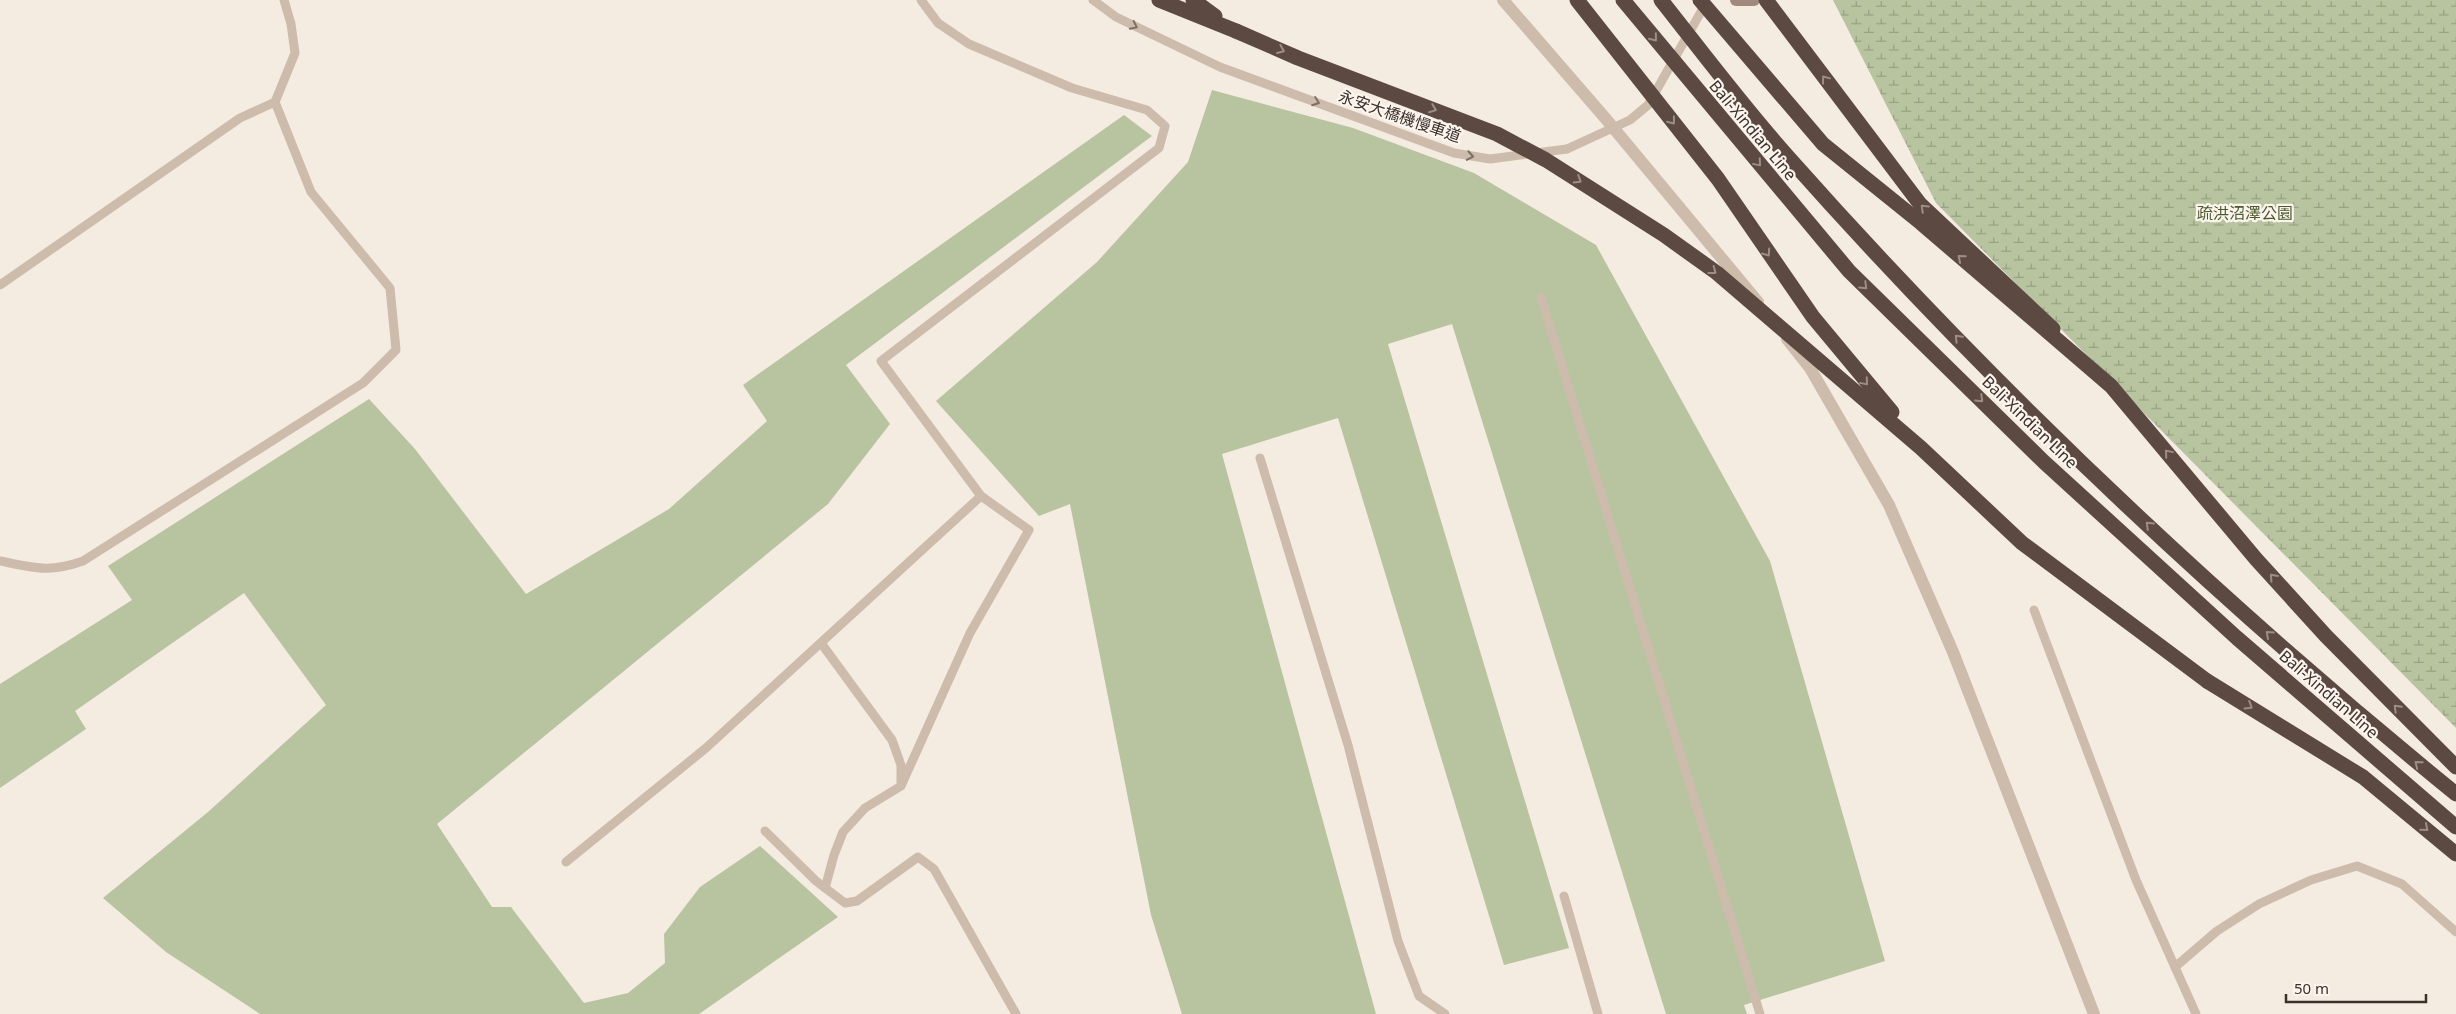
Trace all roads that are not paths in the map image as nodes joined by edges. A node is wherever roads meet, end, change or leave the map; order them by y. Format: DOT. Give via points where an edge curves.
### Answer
graph roads {
  1 [pos="284,0"];
  2 [pos="921,0"];
  3 [pos="1094,0"];
  4 [pos="1159,0"];
  5 [pos="1193,0"];
  6 [pos="1503,0"];
  7 [pos="1577,0"];
  8 [pos="1623,0"];
  9 [pos="1661,0"];
  10 [pos="1700,0"];
  11 [pos="1707,0"];
  12 [pos="1736,0"];
  13 [pos="1754,0"];
  14 [pos="1766,0"];
  15 [pos="1236,31"];
  16 [pos="275,102"];
  17 [pos="0,286"];
  18 [pos="1541,297"];
  19 [pos="2111,386"];
  20 [pos="1921,448"];
  21 [pos="1260,458"];
  22 [pos="981,496"];
  23 [pos="0,561"];
  24 [pos="2034,610"];
  25 [pos="821,643"];
  26 [pos="2456,767"];
  27 [pos="902,786"];
  28 [pos="2456,794"];
  29 [pos="2456,826"];
  30 [pos="766,831"];
  31 [pos="2456,854"];
  32 [pos="566,862"];
  33 [pos="825,888"];
  34 [pos="1564,896"];
  35 [pos="2456,932"];
  36 [pos="2175,967"];
  37 [pos="1431,1010"];
  38 [pos="1016,1014"];
  39 [pos="1445,1014"];
  40 [pos="1598,1014"];
  41 [pos="1760,1014"];
  42 [pos="2094,1014"];
  43 [pos="2196,1014"];
  1 -- 16 [label="lane" via="295,53"];
  2 -- 22 [label="lane" via="938,23 969,44 1072,88 1147,110 1165,126 1159,148 881,361"];
  3 -- 11 [label="lane, 永安大橋機慢車道, one-way, bridge" via="1116,17 1220,68 1454,153 1490,159 1567,149 1630,120 1648,106"];
  4 -- 15 [label="highway"];
  5 -- 15 [label="highway"];
  6 -- 42 [label="street" via="1716,250 1810,368 1888,505 1938,618"];
  7 -- 20 [label="highway, one-way, bridge" via="1718,179 1813,317 1867,384 1910,430"];
  8 -- 29 [label="highway, Bali-Xindian Line, one-way, bridge" via="1849,271 2044,462 2237,638"];
  28 -- 9 [label="highway, Bali-Xindian Line, one-way, bridge" via="2367,722 2186,560 2021,404 1786,156"];
  19 -- 10 [label="highway, one-way, bridge" via="1823,144"];
  12 -- 13 [label="street"];
  19 -- 14 [label="highway, one-way, bridge" via="1920,204"];
  15 -- 20 [label="highway, one-way, bridge" via="1497,134 1546,160 1717,273"];
  16 -- 17 [label="lane" via="240,118"];
  16 -- 23 [label="lane" via="311,192 390,288 396,350 363,383 83,560 61,569"];
  18 -- 41 [label="lane"];
  26 -- 19 [label="highway, one-way, bridge" via="2256,559"];
  20 -- 31 [label="highway, one-way, bridge" via="2022,543 2208,680 2363,777"];
  21 -- 37 [label="lane" via="1348,745 1398,941 1419,996"];
  22 -- 25 [label="lane"];
  22 -- 27 [label="lane" via="1029,530 970,633"];
  24 -- 36 [label="lane" via="2136,880"];
  25 -- 27 [label="lane" via="892,740"];
  25 -- 32 [label="lane" via="706,748"];
  27 -- 33 [label="lane" via="865,808 843,832"];
  30 -- 33 [label="lane"];
  33 -- 38 [label="lane" via="844,903 857,901 918,857 934,869"];
  34 -- 40 [label="lane"];
  35 -- 36 [label="lane" via="2402,884 2357,866 2311,880 2259,904 2217,931"];
  36 -- 43 [label="lane"];
  37 -- 39 [label="lane"];
}
